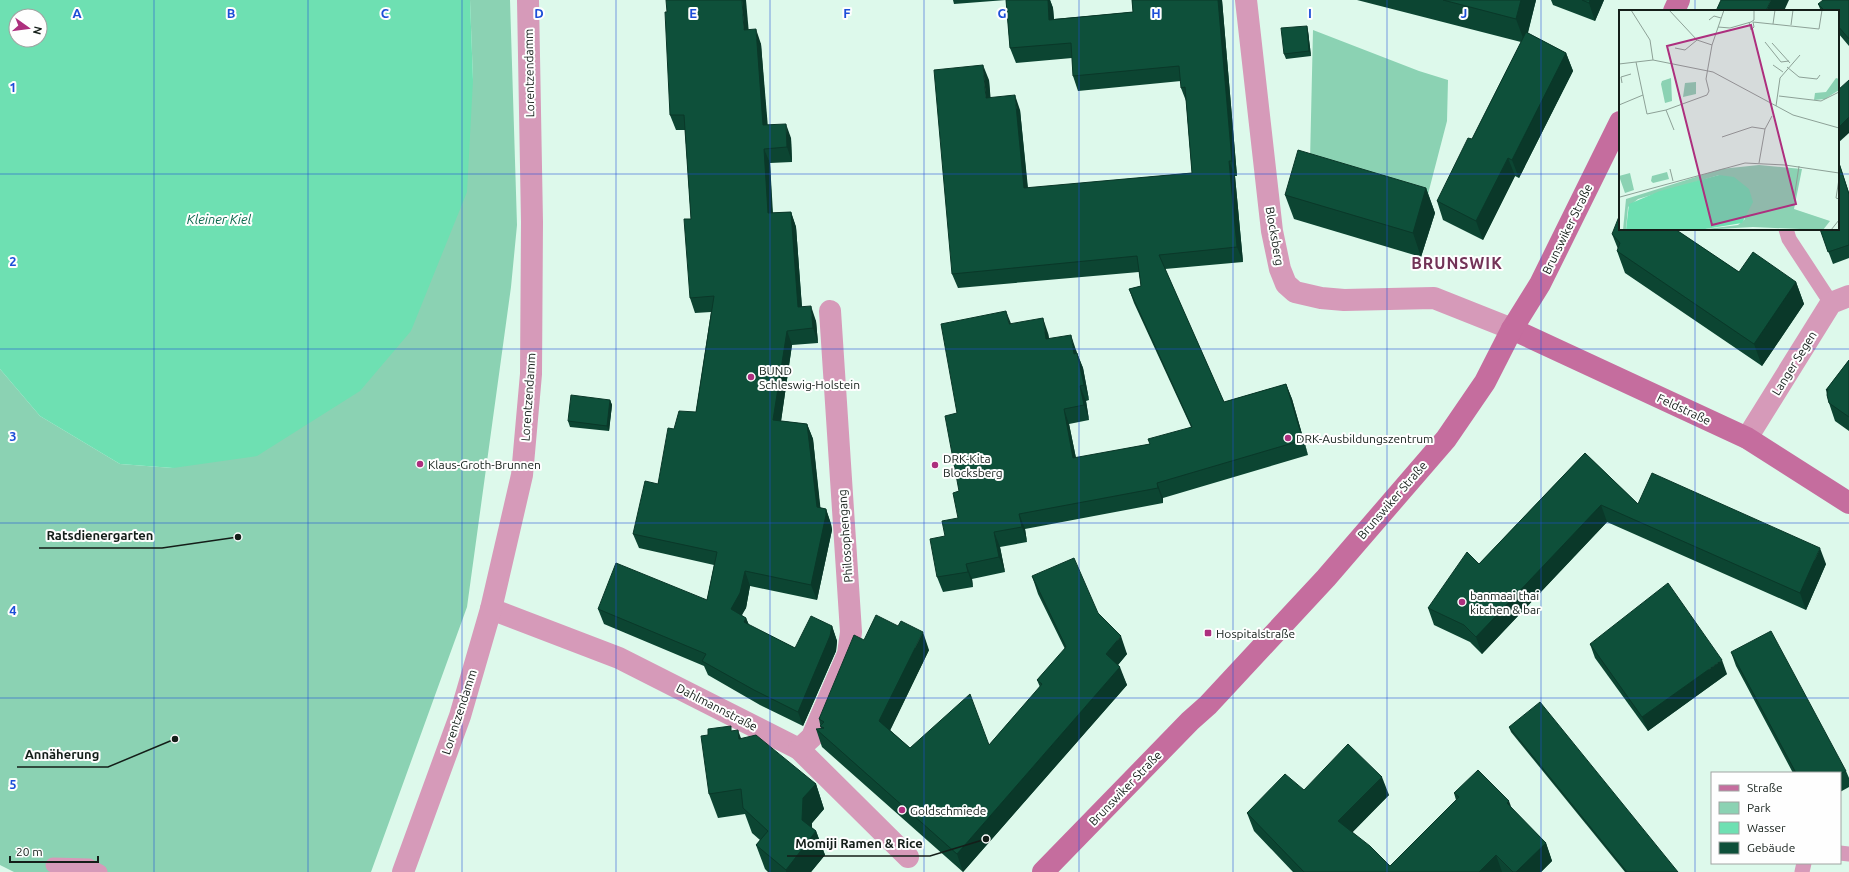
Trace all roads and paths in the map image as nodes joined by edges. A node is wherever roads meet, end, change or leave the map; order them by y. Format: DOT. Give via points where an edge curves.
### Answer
graph roads {
  1 [pos="528,0"];
  2 [pos="1246,0"];
  3 [pos="1679,0"];
  4 [pos="1674,10"];
  5 [pos="1619,124"];
  6 [pos="1786,230"];
  7 [pos="1840,300"];
  8 [pos="830,311"];
  9 [pos="1512,329"];
  10 [pos="1747,438"];
  11 [pos="1849,503"];
  12 [pos="491,610"];
  13 [pos="1208,705"];
  14 [pos="799,749"];
  15 [pos="908,857"];
  16 [pos="53,865"];
  17 [pos="100,872"];
  18 [pos="402,872"];
  19 [pos="1043,872"];
  20 [pos="1056,872"];
  1 -- 12 [label="street, Lorentzendamm" via="532,222 531,374 522,475"];
  2 -- 9 [label="street, Blocksberg" via="1272,231 1286,284 1295,292 1321,298 1434,298"];
  3 -- 4 [label="main road"];
  5 -- 9 [label="main road, Brunswiker Straße" via="1551,263"];
  6 -- 7 [label="lane" via="1789,239"];
  7 -- 10 [label="street, Langer Segen"];
  8 -- 14 [label="street, Philosophengang" via="851,632 848,654 812,737"];
  9 -- 10 [label="main road, Feldstraße"];
  9 -- 13 [label="main road, Brunswiker Straße" via="1485,382 1446,439 1326,578"];
  10 -- 11 [label="main road, Feldstraße"];
  12 -- 14 [label="street, Dahlmannstraße" via="619,658"];
  12 -- 18 [label="street, Lorentzendamm" via="460,716"];
  13 -- 19 [label="main road, Brunswiker Straße"];
  13 -- 20 [label="main road, Brunswiker Straße" via="1181,742 1096,834"];
  14 -- 15 [label="street, Dahlmannstraße"];
  16 -- 17 [label="lane" via="89,866"];
}
